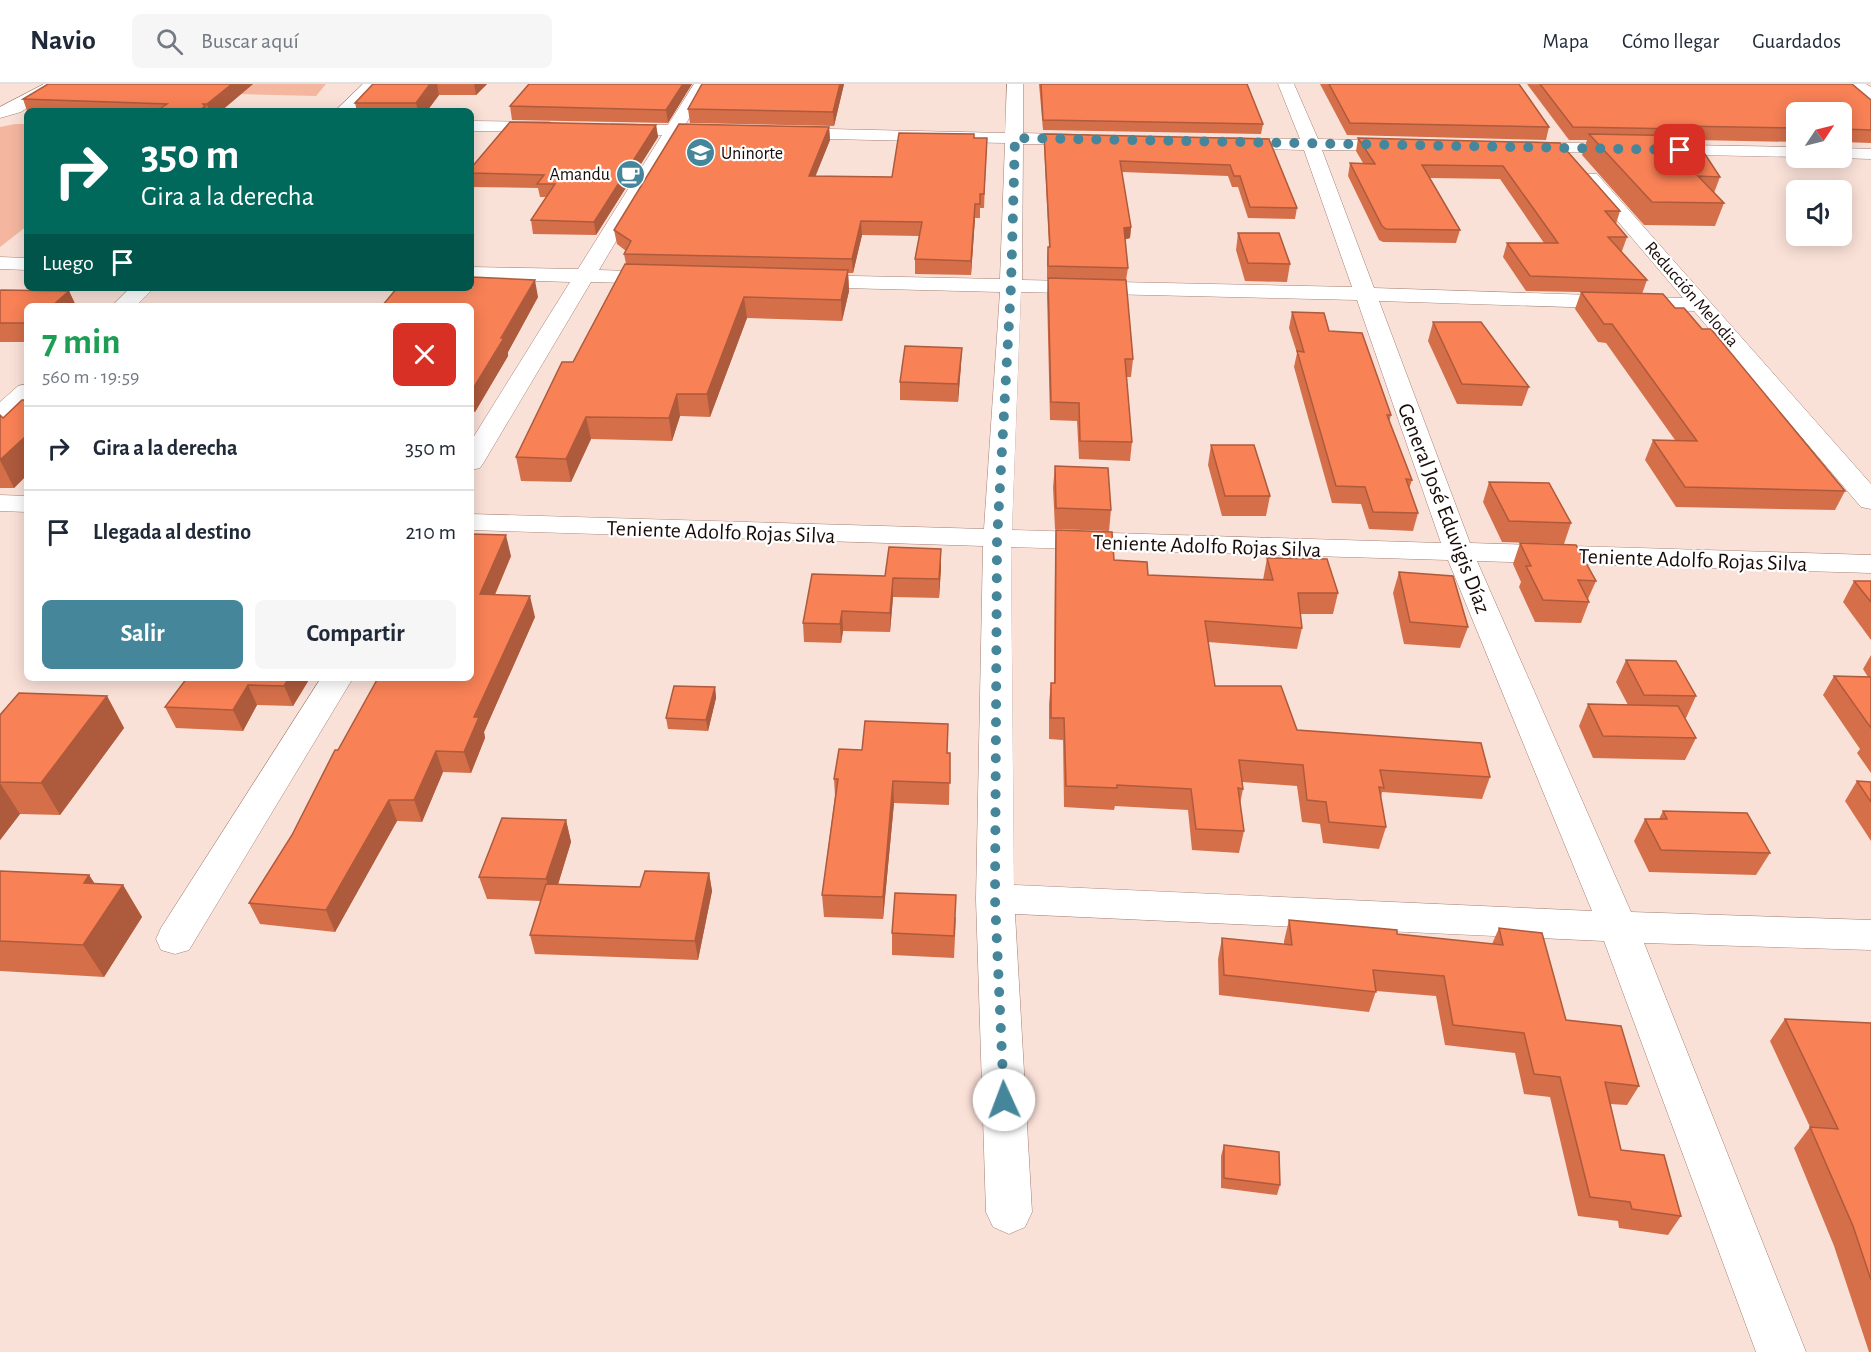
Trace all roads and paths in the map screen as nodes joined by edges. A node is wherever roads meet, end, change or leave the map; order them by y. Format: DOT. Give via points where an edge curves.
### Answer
graph roads {
  1 [pos="32,84"];
  2 [pos="55,84"];
  3 [pos="372,84"];
  4 [pos="702,84"];
  5 [pos="1015,84"];
  6 [pos="1286,84"];
  7 [pos="1856,84"];
  8 [pos="1871,94"];
  9 [pos="0,103"];
  10 [pos="346,108"];
  11 [pos="0,116"];
  12 [pos="24,118"];
  13 [pos="474,126"];
  14 [pos="573,128"];
  15 [pos="596,128"];
  16 [pos="675,130"];
  17 [pos="1550,130"];
  18 [pos="734,131"];
  19 [pos="769,132"];
  20 [pos="1015,138"];
  21 [pos="1110,140"];
  22 [pos="1205,142"];
  23 [pos="1311,144"];
  24 [pos="1419,146"];
  25 [pos="1503,147"];
  26 [pos="1563,148"];
  27 [pos="1786,152"];
  28 [pos="1852,153"];
  29 [pos="1871,154"];
  30 [pos="0,263"];
  31 [pos="24,264"];
  32 [pos="474,273"];
  33 [pos="585,277"];
  34 [pos="680,279"];
  35 [pos="786,281"];
  36 [pos="1011,286"];
  37 [pos="140,291"];
  38 [pos="1364,294"];
  39 [pos="126,303"];
  40 [pos="1702,305"];
  41 [pos="24,394"];
  42 [pos="0,415"];
  43 [pos="474,457"];
  44 [pos="1871,501"];
  45 [pos="0,503"];
  46 [pos="24,504"];
  47 [pos="474,522"];
  48 [pos="997,540"];
  49 [pos="1459,552"];
  50 [pos="1871,564"];
  51 [pos="335,681"];
  52 [pos="995,899"];
  53 [pos="1618,927"];
  54 [pos="1871,935"];
  55 [pos="175,939"];
  56 [pos="1009,1212"];
  57 [pos="1781,1352"];
  1 -- 9 [label="street"];
  2 -- 11 [label="street"];
  3 -- 10 [label="street"];
  4 -- 16 [label="street"];
  5 -- 20 [label="street"];
  6 -- 23 [label="street, General José Eduvigis Díaz"];
  7 -- 8 [label="street"];
  11 -- 12 [label="street"];
  13 -- 14 [label="street"];
  15 -- 16 [label="street"];
  16 -- 18 [label="street"];
  16 -- 33 [label="street"];
  17 -- 26 [label="street, Reducción Melodia"];
  19 -- 20 [label="street"];
  20 -- 21 [label="street"];
  20 -- 36 [label="street"];
  22 -- 23 [label="street"];
  23 -- 24 [label="street"];
  23 -- 38 [label="street, General José Eduvigis Díaz"];
  25 -- 26 [label="street"];
  26 -- 27 [label="street"];
  26 -- 40 [label="street, Reducción Melodia"];
  28 -- 29 [label="street"];
  30 -- 31 [label="street"];
  32 -- 33 [label="street"];
  33 -- 34 [label="street"];
  33 -- 43 [label="street"];
  35 -- 36 [label="street"];
  36 -- 38 [label="street"];
  36 -- 48 [label="street"];
  37 -- 39 [label="street"];
  38 -- 40 [label="street"];
  38 -- 49 [label="street, General José Eduvigis Díaz"];
  40 -- 44 [label="street, Reducción Melodia"];
  41 -- 42 [label="street"];
  45 -- 46 [label="street"];
  47 -- 48 [label="street, Teniente Adolfo Rojas Silva"];
  48 -- 49 [label="street, Teniente Adolfo Rojas Silva"];
  48 -- 52 [label="street"];
  49 -- 50 [label="street, Teniente Adolfo Rojas Silva"];
  49 -- 53 [label="street, General José Eduvigis Díaz"];
  51 -- 55 [label="street"];
  52 -- 53 [label="street"];
  52 -- 56 [label="street"];
  53 -- 54 [label="street"];
  53 -- 57 [label="street, General José Eduvigis Díaz"];
}
